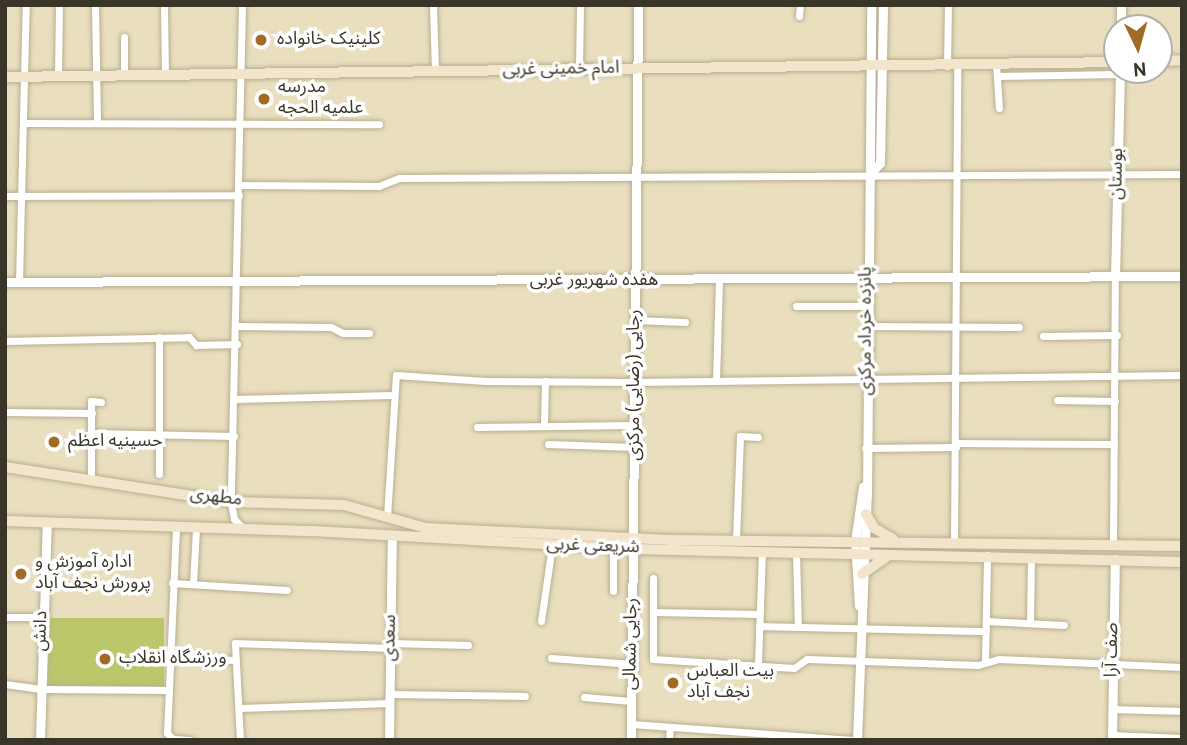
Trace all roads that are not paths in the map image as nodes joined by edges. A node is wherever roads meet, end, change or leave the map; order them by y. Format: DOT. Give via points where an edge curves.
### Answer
graph roads {
  1 [pos="26,5"];
  2 [pos="59,5"];
  3 [pos="95,5"];
  4 [pos="164,5"];
  5 [pos="243,5"];
  6 [pos="433,5"];
  7 [pos="580,5"];
  8 [pos="638,5"];
  9 [pos="800,5"];
  10 [pos="871,5"];
  11 [pos="883,5"];
  12 [pos="948,5"];
  13 [pos="799,16"];
  14 [pos="124,37"];
  15 [pos="1103,62"];
  16 [pos="996,64"];
  17 [pos="869,66"];
  18 [pos="882,66"];
  19 [pos="952,66"];
  20 [pos="637,69"];
  21 [pos="579,70"];
  22 [pos="435,72"];
  23 [pos="1103,73"];
  24 [pos="241,74"];
  25 [pos="124,75"];
  26 [pos="165,75"];
  27 [pos="58,76"];
  28 [pos="96,76"];
  29 [pos="997,76"];
  30 [pos="5,77"];
  31 [pos="25,77"];
  32 [pos="1120,84"];
  33 [pos="999,108"];
  34 [pos="243,121"];
  35 [pos="24,122"];
  36 [pos="97,122"];
  37 [pos="379,124"];
  38 [pos="870,174"];
  39 [pos="957,174"];
  40 [pos="1182,174"];
  41 [pos="1118,175"];
  42 [pos="636,179"];
  43 [pos="240,185"];
  44 [pos="239,195"];
  45 [pos="5,196"];
  46 [pos="23,196"];
  47 [pos="1182,276"];
  48 [pos="1115,277"];
  49 [pos="238,280"];
  50 [pos="957,280"];
  51 [pos="636,281"];
  52 [pos="719,281"];
  53 [pos="867,281"];
  54 [pos="5,282"];
  55 [pos="19,282"];
  56 [pos="796,306"];
  57 [pos="867,306"];
  58 [pos="635,320"];
  59 [pos="685,322"];
  60 [pos="237,326"];
  61 [pos="867,326"];
  62 [pos="956,326"];
  63 [pos="1019,327"];
  64 [pos="369,333"];
  65 [pos="1116,335"];
  66 [pos="1043,336"];
  67 [pos="159,337"];
  68 [pos="5,341"];
  69 [pos="237,344"];
  70 [pos="1182,375"];
  71 [pos="1115,376"];
  72 [pos="957,378"];
  73 [pos="867,379"];
  74 [pos="545,381"];
  75 [pos="716,381"];
  76 [pos="635,382"];
  77 [pos="392,395"];
  78 [pos="236,399"];
  79 [pos="1056,400"];
  80 [pos="1115,401"];
  81 [pos="101,402"];
  82 [pos="5,412"];
  83 [pos="92,413"];
  84 [pos="544,424"];
  85 [pos="634,425"];
  86 [pos="477,427"];
  87 [pos="92,433"];
  88 [pos="159,434"];
  89 [pos="234,436"];
  90 [pos="758,437"];
  91 [pos="548,444"];
  92 [pos="1114,444"];
  93 [pos="956,445"];
  94 [pos="634,446"];
  95 [pos="865,448"];
  96 [pos="5,467"];
  97 [pos="159,474"];
  98 [pos="91,479"];
  99 [pos="863,487"];
  100 [pos="232,503"];
  101 [pos="866,514"];
  102 [pos="387,517"];
  103 [pos="5,521"];
  104 [pos="47,523"];
  105 [pos="176,528"];
  106 [pos="196,528"];
  107 [pos="426,528"];
  108 [pos="222,529"];
  109 [pos="245,529"];
  110 [pos="392,537"];
  111 [pos="736,540"];
  112 [pos="860,540"];
  113 [pos="899,541"];
  114 [pos="954,542"];
  115 [pos="634,543"];
  116 [pos="1113,544"];
  117 [pos="552,546"];
  118 [pos="1182,546"];
  119 [pos="613,548"];
  120 [pos="762,552"];
  121 [pos="796,552"];
  122 [pos="859,553"];
  123 [pos="897,553"];
  124 [pos="986,555"];
  125 [pos="1031,556"];
  126 [pos="1115,559"];
  127 [pos="1182,562"];
  128 [pos="862,574"];
  129 [pos="653,579"];
  130 [pos="172,583"];
  131 [pos="193,584"];
  132 [pos="287,590"];
  133 [pos="613,590"];
  134 [pos="859,606"];
  135 [pos="653,612"];
  136 [pos="760,614"];
  137 [pos="5,617"];
  138 [pos="43,617"];
  139 [pos="541,621"];
  140 [pos="986,621"];
  141 [pos="1030,623"];
  142 [pos="1064,625"];
  143 [pos="759,626"];
  144 [pos="798,627"];
  145 [pos="858,629"];
  146 [pos="986,631"];
  147 [pos="390,645"];
  148 [pos="468,645"];
  149 [pos="169,657"];
  150 [pos="551,659"];
  151 [pos="235,660"];
  152 [pos="858,660"];
  153 [pos="985,662"];
  154 [pos="632,664"];
  155 [pos="758,665"];
  156 [pos="1113,665"];
  157 [pos="1182,667"];
  158 [pos="5,684"];
  159 [pos="41,689"];
  160 [pos="168,690"];
  161 [pos="525,696"];
  162 [pos="584,697"];
  163 [pos="390,698"];
  164 [pos="631,701"];
  165 [pos="240,708"];
  166 [pos="1112,709"];
  167 [pos="1182,711"];
  168 [pos="631,724"];
  169 [pos="670,727"];
  170 [pos="1112,738"];
  171 [pos="1182,738"];
  172 [pos="40,740"];
  173 [pos="190,740"];
  174 [pos="240,740"];
  175 [pos="389,740"];
  176 [pos="631,740"];
  177 [pos="669,740"];
  178 [pos="854,740"];
  1 -- 31 [label="street"];
  2 -- 27 [label="street"];
  3 -- 28 [label="street"];
  4 -- 26 [label="street"];
  5 -- 24 [label="street"];
  6 -- 22 [label="street"];
  7 -- 21 [label="street"];
  8 -- 20 [label="street, رجایی (رضایی) مرکزی"];
  9 -- 13 [label="street"];
  10 -- 17 [label="street, پانزده خرداد مرکزی"];
  11 -- 18 [label="street, پانزده خرداد مرکزی"];
  12 -- 19 [label="street"];
  14 -- 25 [label="street"];
  15 -- 16 [label="main road, امام خمینی غربی"];
  16 -- 19 [label="main road, امام خمینی غربی"];
  16 -- 29 [label="street"];
  17 -- 18 [label="main road, امام خمینی غربی"];
  17 -- 20 [label="main road, امام خمینی غربی"];
  17 -- 38 [label="street, پانزده خرداد مرکزی"];
  18 -- 19 [label="main road, امام خمینی غربی"];
  18 -- 38 [label="street, پانزده خرداد مرکزی" via="880,163"];
  19 -- 39 [label="street"];
  20 -- 21 [label="main road, امام خمینی غربی"];
  20 -- 42 [label="street, رجایی (رضایی) مرکزی"];
  21 -- 22 [label="main road, امام خمینی غربی"];
  22 -- 24 [label="main road, امام خمینی غربی"];
  23 -- 29 [label="street"];
  24 -- 26 [label="main road, امام خمینی غربی"];
  24 -- 34 [label="street"];
  25 -- 26 [label="main road, امام خمینی غربی"];
  25 -- 28 [label="main road, امام خمینی غربی"];
  27 -- 28 [label="main road, امام خمینی غربی"];
  27 -- 31 [label="main road, امام خمینی غربی"];
  28 -- 36 [label="street"];
  29 -- 33 [label="street"];
  30 -- 31 [label="main road, امام خمینی غربی"];
  31 -- 35 [label="street"];
  32 -- 41 [label="street, بوستان"];
  34 -- 36 [label="street"];
  34 -- 37 [label="street"];
  34 -- 43 [label="street"];
  35 -- 36 [label="street"];
  35 -- 46 [label="street"];
  38 -- 39 [label="street"];
  38 -- 42 [label="street"];
  38 -- 53 [label="street, پانزده خرداد مرکزی"];
  39 -- 41 [label="street"];
  39 -- 50 [label="street"];
  40 -- 41 [label="street"];
  41 -- 48 [label="street, بوستان"];
  42 -- 43 [label="street" via="399,178 379,186"];
  42 -- 51 [label="street, رجایی (رضایی) مرکزی"];
  43 -- 44 [label="street"];
  44 -- 46 [label="street"];
  44 -- 49 [label="street"];
  45 -- 46 [label="street"];
  46 -- 55 [label="street"];
  47 -- 48 [label="street, هفده شهریور غربی"];
  48 -- 50 [label="street, هفده شهریور غربی"];
  48 -- 65 [label="street"];
  49 -- 51 [label="street, هفده شهریور غربی"];
  49 -- 55 [label="street, هفده شهریور غربی"];
  49 -- 60 [label="street"];
  50 -- 53 [label="street, هفده شهریور غربی"];
  50 -- 62 [label="street"];
  51 -- 52 [label="street, هفده شهریور غربی"];
  51 -- 58 [label="street, رجایی (رضایی) مرکزی"];
  52 -- 53 [label="street, هفده شهریور غربی"];
  52 -- 75 [label="street"];
  53 -- 57 [label="street, پانزده خرداد مرکزی"];
  54 -- 55 [label="street, هفده شهریور غربی"];
  56 -- 57 [label="street"];
  57 -- 61 [label="street, پانزده خرداد مرکزی"];
  58 -- 59 [label="street"];
  58 -- 76 [label="street, رجایی (رضایی) مرکزی"];
  60 -- 64 [label="street" via="331,327 343,333"];
  60 -- 69 [label="street"];
  61 -- 62 [label="street"];
  61 -- 73 [label="street, پانزده خرداد مرکزی"];
  62 -- 63 [label="street"];
  62 -- 72 [label="street"];
  65 -- 66 [label="street"];
  65 -- 71 [label="street"];
  67 -- 68 [label="street"];
  67 -- 69 [label="street" via="189,337 196,345"];
  67 -- 88 [label="street"];
  69 -- 78 [label="street"];
  70 -- 71 [label="street"];
  71 -- 72 [label="street"];
  71 -- 80 [label="street"];
  72 -- 73 [label="street"];
  72 -- 93 [label="street"];
  73 -- 75 [label="street"];
  73 -- 95 [label="street, پانزده خرداد مرکزی"];
  74 -- 76 [label="street"];
  74 -- 77 [label="street" via="396,375"];
  74 -- 84 [label="street"];
  75 -- 76 [label="street"];
  76 -- 85 [label="street, رجایی (رضایی) مرکزی"];
  77 -- 78 [label="street"];
  77 -- 102 [label="street"];
  78 -- 89 [label="street"];
  79 -- 80 [label="street"];
  80 -- 92 [label="street"];
  81 -- 83 [label="street" via="92,401"];
  82 -- 83 [label="street"];
  83 -- 87 [label="street"];
  84 -- 85 [label="street"];
  84 -- 86 [label="street"];
  85 -- 94 [label="street, رجایی (رضایی) مرکزی"];
  87 -- 88 [label="street"];
  87 -- 98 [label="street"];
  88 -- 89 [label="street"];
  88 -- 97 [label="street"];
  89 -- 100 [label="street"];
  90 -- 111 [label="street" via="740,436"];
  91 -- 94 [label="street"];
  92 -- 93 [label="street"];
  92 -- 116 [label="street"];
  93 -- 95 [label="street"];
  93 -- 114 [label="street"];
  94 -- 115 [label="street, رجایی (رضایی) مرکزی"];
  95 -- 99 [label="street, پانزده خرداد مرکزی"];
  96 -- 98 [label="main road, مطهری"];
  98 -- 100 [label="main road, مطهری"];
  99 -- 101 [label="street, پانزده خرداد مرکزی"];
  99 -- 112 [label="street, پانزده خرداد مرکزی"];
  100 -- 102 [label="main road, مطهری" via="344,505"];
  100 -- 108 [label="street" via="230,518"];
  100 -- 109 [label="street" via="234,520"];
  101 -- 112 [label="street, پانزده خرداد مرکزی"];
  101 -- 113 [label="main road" via="874,528"];
  102 -- 107 [label="main road, مطهری"];
  103 -- 104 [label="main road, شریعتی غربی"];
  104 -- 105 [label="main road, شریعتی غربی"];
  104 -- 138 [label="street, دانش"];
  105 -- 106 [label="main road, شریعتی غربی"];
  105 -- 130 [label="street"];
  106 -- 108 [label="main road, شریعتی غربی"];
  106 -- 131 [label="street"];
  107 -- 115 [label="main road, شریعتی غربی"];
  108 -- 109 [label="main road, شریعتی غربی"];
  109 -- 110 [label="main road, شریعتی غربی"];
  110 -- 117 [label="main road, شریعتی غربی"];
  110 -- 147 [label="street, سعدی"];
  111 -- 112 [label="main road, شریعتی غربی"];
  111 -- 115 [label="main road, شریعتی غربی"];
  112 -- 113 [label="main road, شریعتی غربی"];
  112 -- 122 [label="street"];
  113 -- 114 [label="main road, شریعتی غربی"];
  114 -- 116 [label="main road, شریعتی غربی"];
  115 -- 119 [label="main road, شریعتی غربی"];
  115 -- 120 [label="main road, شریعتی غربی"];
  115 -- 154 [label="street, رجایی شمالی"];
  116 -- 118 [label="main road, شریعتی غربی"];
  117 -- 119 [label="main road, شریعتی غربی"];
  117 -- 139 [label="street"];
  119 -- 133 [label="street"];
  120 -- 121 [label="main road, شریعتی غربی"];
  120 -- 136 [label="street"];
  121 -- 122 [label="main road, شریعتی غربی"];
  121 -- 144 [label="street"];
  122 -- 123 [label="main road, شریعتی غربی"];
  122 -- 128 [label="street"];
  122 -- 134 [label="street"];
  123 -- 124 [label="main road, شریعتی غربی"];
  123 -- 128 [label="main road"];
  124 -- 125 [label="main road, شریعتی غربی"];
  124 -- 140 [label="street"];
  125 -- 126 [label="main road, شریعتی غربی"];
  125 -- 141 [label="street"];
  126 -- 127 [label="main road, شریعتی غربی"];
  126 -- 156 [label="street, صف آرا"];
  128 -- 134 [label="street"];
  129 -- 135 [label="street"];
  130 -- 131 [label="street"];
  130 -- 149 [label="street"];
  131 -- 132 [label="street"];
  134 -- 145 [label="street"];
  135 -- 136 [label="street"];
  135 -- 155 [label="street" via="653,659"];
  136 -- 143 [label="street"];
  137 -- 138 [label="street"];
  138 -- 159 [label="street, دانش"];
  140 -- 141 [label="street"];
  140 -- 146 [label="street"];
  141 -- 142 [label="street"];
  143 -- 144 [label="street"];
  143 -- 155 [label="street"];
  144 -- 145 [label="street"];
  145 -- 146 [label="street"];
  145 -- 152 [label="street"];
  146 -- 153 [label="street"];
  147 -- 148 [label="street"];
  147 -- 151 [label="street" via="235,643"];
  147 -- 163 [label="street, سعدی"];
  149 -- 151 [label="street"];
  149 -- 160 [label="street"];
  150 -- 154 [label="street"];
  151 -- 165 [label="street" via="234,690"];
  152 -- 153 [label="street"];
  152 -- 155 [label="street" via="807,659 794,668"];
  152 -- 178 [label="street"];
  153 -- 156 [label="street"];
  154 -- 164 [label="street, رجایی شمالی"];
  156 -- 157 [label="street"];
  156 -- 166 [label="street, صف آرا"];
  158 -- 159 [label="street"];
  159 -- 160 [label="street"];
  159 -- 172 [label="street, دانش"];
  160 -- 173 [label="street" via="167,733 173,739"];
  161 -- 163 [label="street"];
  162 -- 164 [label="street"];
  163 -- 165 [label="street"];
  163 -- 175 [label="street, سعدی"];
  164 -- 168 [label="street, رجایی شمالی"];
  165 -- 174 [label="street"];
  166 -- 167 [label="street"];
  166 -- 170 [label="street, صف آرا"];
  168 -- 169 [label="street"];
  168 -- 176 [label="street, رجایی شمالی"];
  169 -- 177 [label="street"];
  169 -- 178 [label="street"];
  170 -- 171 [label="street"];
}
